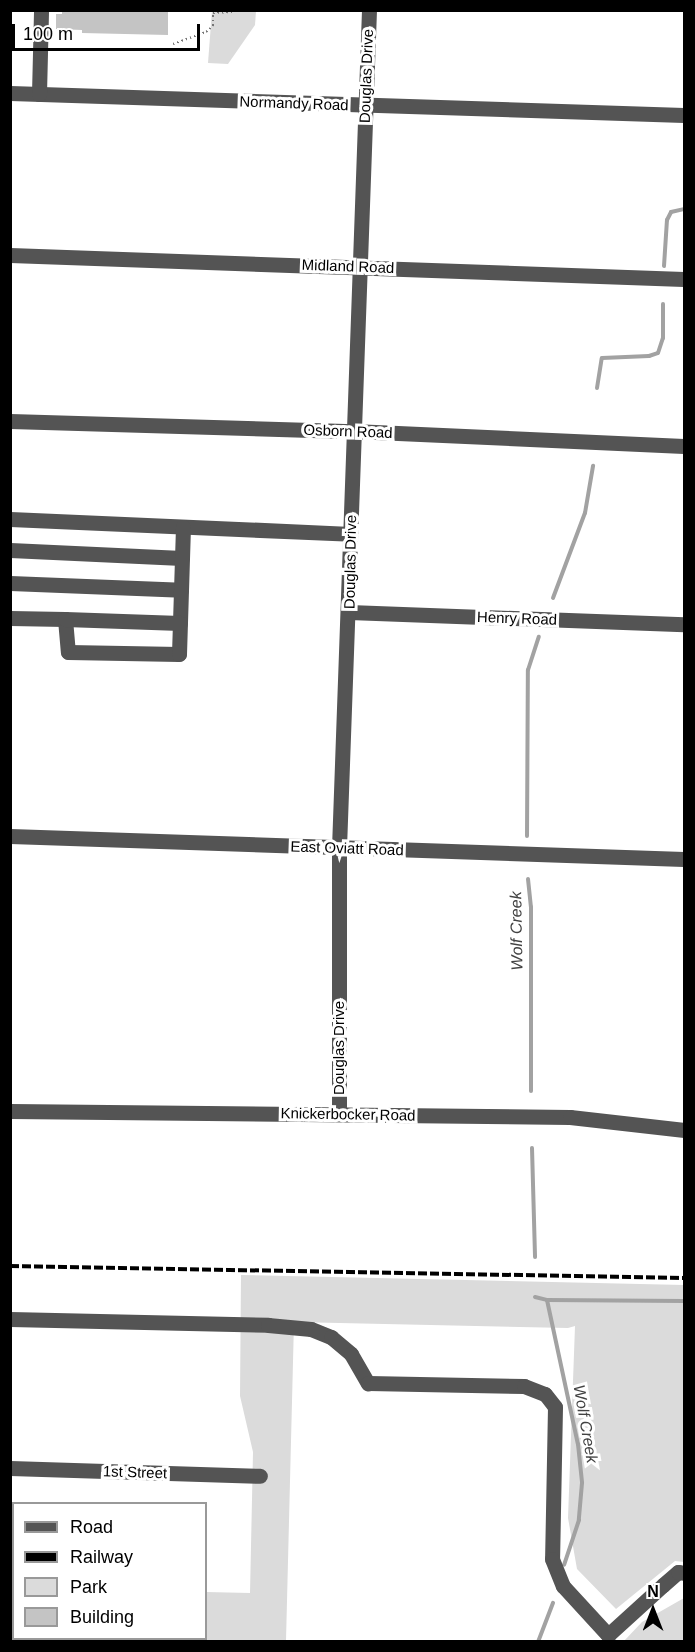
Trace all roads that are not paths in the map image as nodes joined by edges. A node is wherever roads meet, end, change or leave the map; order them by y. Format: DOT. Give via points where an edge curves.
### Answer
graph roads {
  1 [pos="41,10"];
  2 [pos="369,10"];
  3 [pos="10,93"];
  4 [pos="39,94"];
  5 [pos="365,105"];
  6 [pos="684,115"];
  7 [pos="10,255"];
  8 [pos="359,267"];
  9 [pos="684,279"];
  10 [pos="10,421"];
  11 [pos="353,431"];
  12 [pos="684,446"];
  13 [pos="10,519"];
  14 [pos="183,527"];
  15 [pos="351,534"];
  16 [pos="10,550"];
  17 [pos="182,558"];
  18 [pos="10,583"];
  19 [pos="181,590"];
  20 [pos="349,612"];
  21 [pos="10,618"];
  22 [pos="65,619"];
  23 [pos="180,623"];
  24 [pos="684,624"];
  25 [pos="10,836"];
  26 [pos="339,848"];
  27 [pos="684,859"];
  28 [pos="10,1111"];
  29 [pos="339,1114"];
  30 [pos="684,1130"];
  31 [pos="10,1319"];
  32 [pos="10,1468"];
  33 [pos="260,1476"];
  34 [pos="684,1572"];
  35 [pos="605,1638"];
  1 -- 4 [label="street"];
  2 -- 5 [label="street, Douglas Drive"];
  3 -- 4 [label="street, Normandy Road"];
  4 -- 5 [label="street, Normandy Road"];
  5 -- 6 [label="street, Normandy Road"];
  5 -- 8 [label="street, Douglas Drive"];
  7 -- 8 [label="street, Midland Road"];
  8 -- 9 [label="street, Midland Road"];
  8 -- 11 [label="street, Douglas Drive"];
  10 -- 11 [label="street, Osborn Road"];
  11 -- 12 [label="street, Osborn Road"];
  11 -- 15 [label="street, Douglas Drive"];
  13 -- 14 [label="street"];
  14 -- 15 [label="street"];
  14 -- 17 [label="street"];
  15 -- 20 [label="street, Douglas Drive"];
  16 -- 17 [label="street"];
  17 -- 19 [label="street"];
  18 -- 19 [label="street"];
  19 -- 23 [label="street"];
  20 -- 24 [label="street, Henry Road"];
  20 -- 26 [label="street, Douglas Drive"];
  21 -- 22 [label="street"];
  22 -- 23 [label="street"];
  22 -- 23 [label="street" via="68,652 179,654"];
  25 -- 26 [label="street, East Oviatt Road"];
  26 -- 27 [label="street, East Oviatt Road"];
  26 -- 29 [label="street, Douglas Drive"];
  28 -- 29 [label="street, Knickerbocker Road"];
  29 -- 30 [label="street, Knickerbocker Road" via="570,1117"];
  31 -- 35 [label="street" via="259,1324 312,1329 331,1337 351,1354 368,1383 524,1386 545,1394 555,1407 552,1559 563,1586"];
  32 -- 33 [label="street, 1st Street"];
  34 -- 35 [label="street" via="678,1572"];
}
